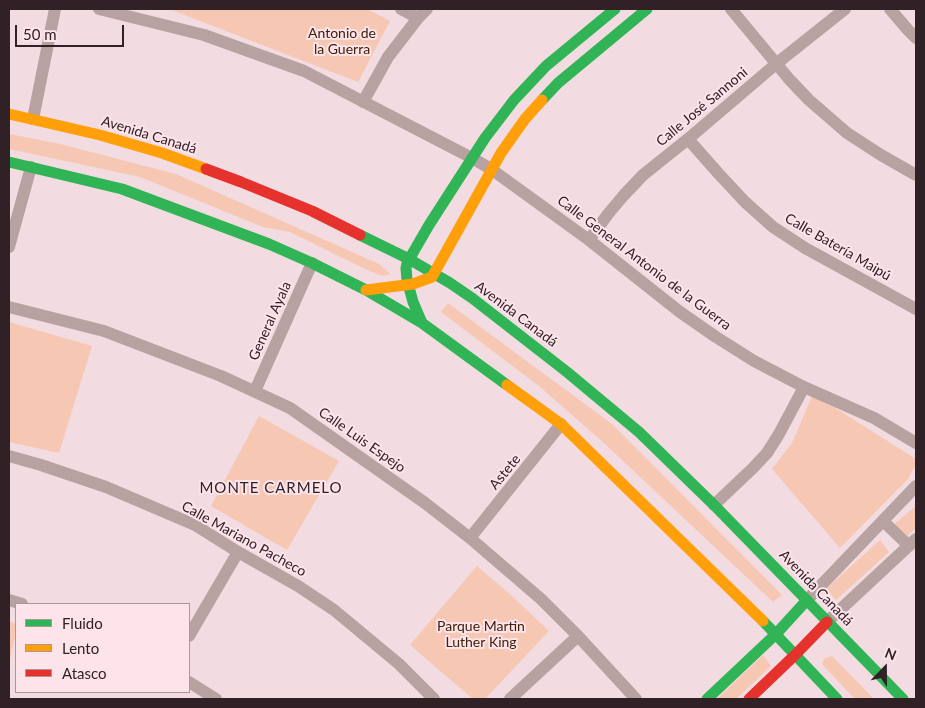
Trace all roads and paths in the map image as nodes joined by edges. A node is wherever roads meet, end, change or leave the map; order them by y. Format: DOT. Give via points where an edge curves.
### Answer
graph roads {
  1 [pos="55,9"];
  2 [pos="99,9"];
  3 [pos="401,9"];
  4 [pos="427,9"];
  5 [pos="615,9"];
  6 [pos="647,9"];
  7 [pos="731,9"];
  8 [pos="845,9"];
  9 [pos="890,9"];
  10 [pos="418,18"];
  11 [pos="916,38"];
  12 [pos="776,64"];
  13 [pos="363,102"];
  14 [pos="9,114"];
  15 [pos="34,119"];
  16 [pos="688,139"];
  17 [pos="472,158"];
  18 [pos="9,162"];
  19 [pos="31,167"];
  20 [pos="491,169"];
  21 [pos="916,174"];
  22 [pos="589,240"];
  23 [pos="9,248"];
  24 [pos="409,259"];
  25 [pos="312,263"];
  26 [pos="434,274"];
  27 [pos="408,284"];
  28 [pos="366,290"];
  29 [pos="9,307"];
  30 [pos="916,309"];
  31 [pos="422,323"];
  32 [pos="804,387"];
  33 [pos="255,391"];
  34 [pos="561,424"];
  35 [pos="916,443"];
  36 [pos="9,456"];
  37 [pos="916,486"];
  38 [pos="714,505"];
  39 [pos="883,521"];
  40 [pos="470,538"];
  41 [pos="913,542"];
  42 [pos="238,552"];
  43 [pos="807,600"];
  44 [pos="827,622"];
  45 [pos="190,634"];
  46 [pos="776,634"];
  47 [pos="578,636"];
  48 [pos="795,655"];
  49 [pos="190,683"];
  50 [pos="216,699"];
  51 [pos="434,699"];
  52 [pos="510,699"];
  53 [pos="636,699"];
  54 [pos="707,699"];
  55 [pos="749,699"];
  56 [pos="837,699"];
  57 [pos="903,699"];
  1 -- 15 [label="street"];
  2 -- 13 [label="street" via="204,35 256,53 304,71"];
  3 -- 10 [label="street"];
  4 -- 10 [label="street"];
  5 -- 17 [label="main road" via="530,82 498,119"];
  6 -- 20 [label="main road" via="570,72 540,102"];
  7 -- 12 [label="street"];
  8 -- 12 [label="street, Calle José Sannoni"];
  9 -- 11 [label="street"];
  10 -- 13 [label="street" via="388,57"];
  12 -- 16 [label="street, Calle José Sannoni"];
  12 -- 21 [label="street" via="809,100 847,133"];
  13 -- 17 [label="street"];
  14 -- 15 [label="main road, Avenida Canadá"];
  15 -- 24 [label="main road, Avenida Canadá" via="162,152 312,211"];
  16 -- 22 [label="street, Calle José Sannoni" via="633,185"];
  16 -- 30 [label="street, Calle Batería Maipú" via="745,202 773,227"];
  17 -- 20 [label="street"];
  17 -- 24 [label="main road"];
  18 -- 19 [label="main road"];
  19 -- 23 [label="street"];
  19 -- 25 [label="main road" via="122,189"];
  20 -- 22 [label="street, Calle General Antonio de la Guerra"];
  20 -- 26 [label="main road"];
  22 -- 32 [label="street, Calle General Antonio de la Guerra" via="716,337"];
  24 -- 26 [label="main road, Avenida Canadá"];
  24 -- 27 [label="main road" via="406,268"];
  25 -- 28 [label="main road"];
  25 -- 33 [label="street, General Ayala"];
  26 -- 27 [label="main road" via="429,279"];
  26 -- 38 [label="main road, Avenida Canadá" via="472,298 604,402"];
  27 -- 28 [label="main road"];
  27 -- 31 [label="main road"];
  28 -- 31 [label="main road"];
  29 -- 33 [label="street, Calle Luis Espejo" via="104,331"];
  31 -- 34 [label="main road"];
  32 -- 35 [label="street, Calle General Antonio de la Guerra" via="874,418"];
  32 -- 38 [label="street" via="767,453"];
  33 -- 40 [label="street, Calle Luis Espejo" via="290,408"];
  34 -- 40 [label="street, Astete"];
  34 -- 46 [label="main road"];
  36 -- 42 [label="street, Calle Mariano Pacheco" via="106,487 195,526"];
  37 -- 39 [label="street"];
  38 -- 43 [label="main road, Avenida Canadá"];
  39 -- 41 [label="street"];
  39 -- 43 [label="street"];
  40 -- 47 [label="street, Calle Luis Espejo" via="541,598"];
  41 -- 44 [label="street"];
  42 -- 45 [label="street"];
  42 -- 51 [label="street, Calle Mariano Pacheco" via="334,610 400,664"];
  43 -- 44 [label="main road, Avenida Canadá"];
  43 -- 46 [label="main road"];
  44 -- 48 [label="main road"];
  44 -- 57 [label="main road, Avenida Canadá"];
  46 -- 48 [label="main road"];
  46 -- 54 [label="main road"];
  47 -- 52 [label="street"];
  47 -- 53 [label="street, Calle Luis Espejo"];
  48 -- 55 [label="main road"];
  48 -- 56 [label="main road"];
  49 -- 50 [label="street"];
}
